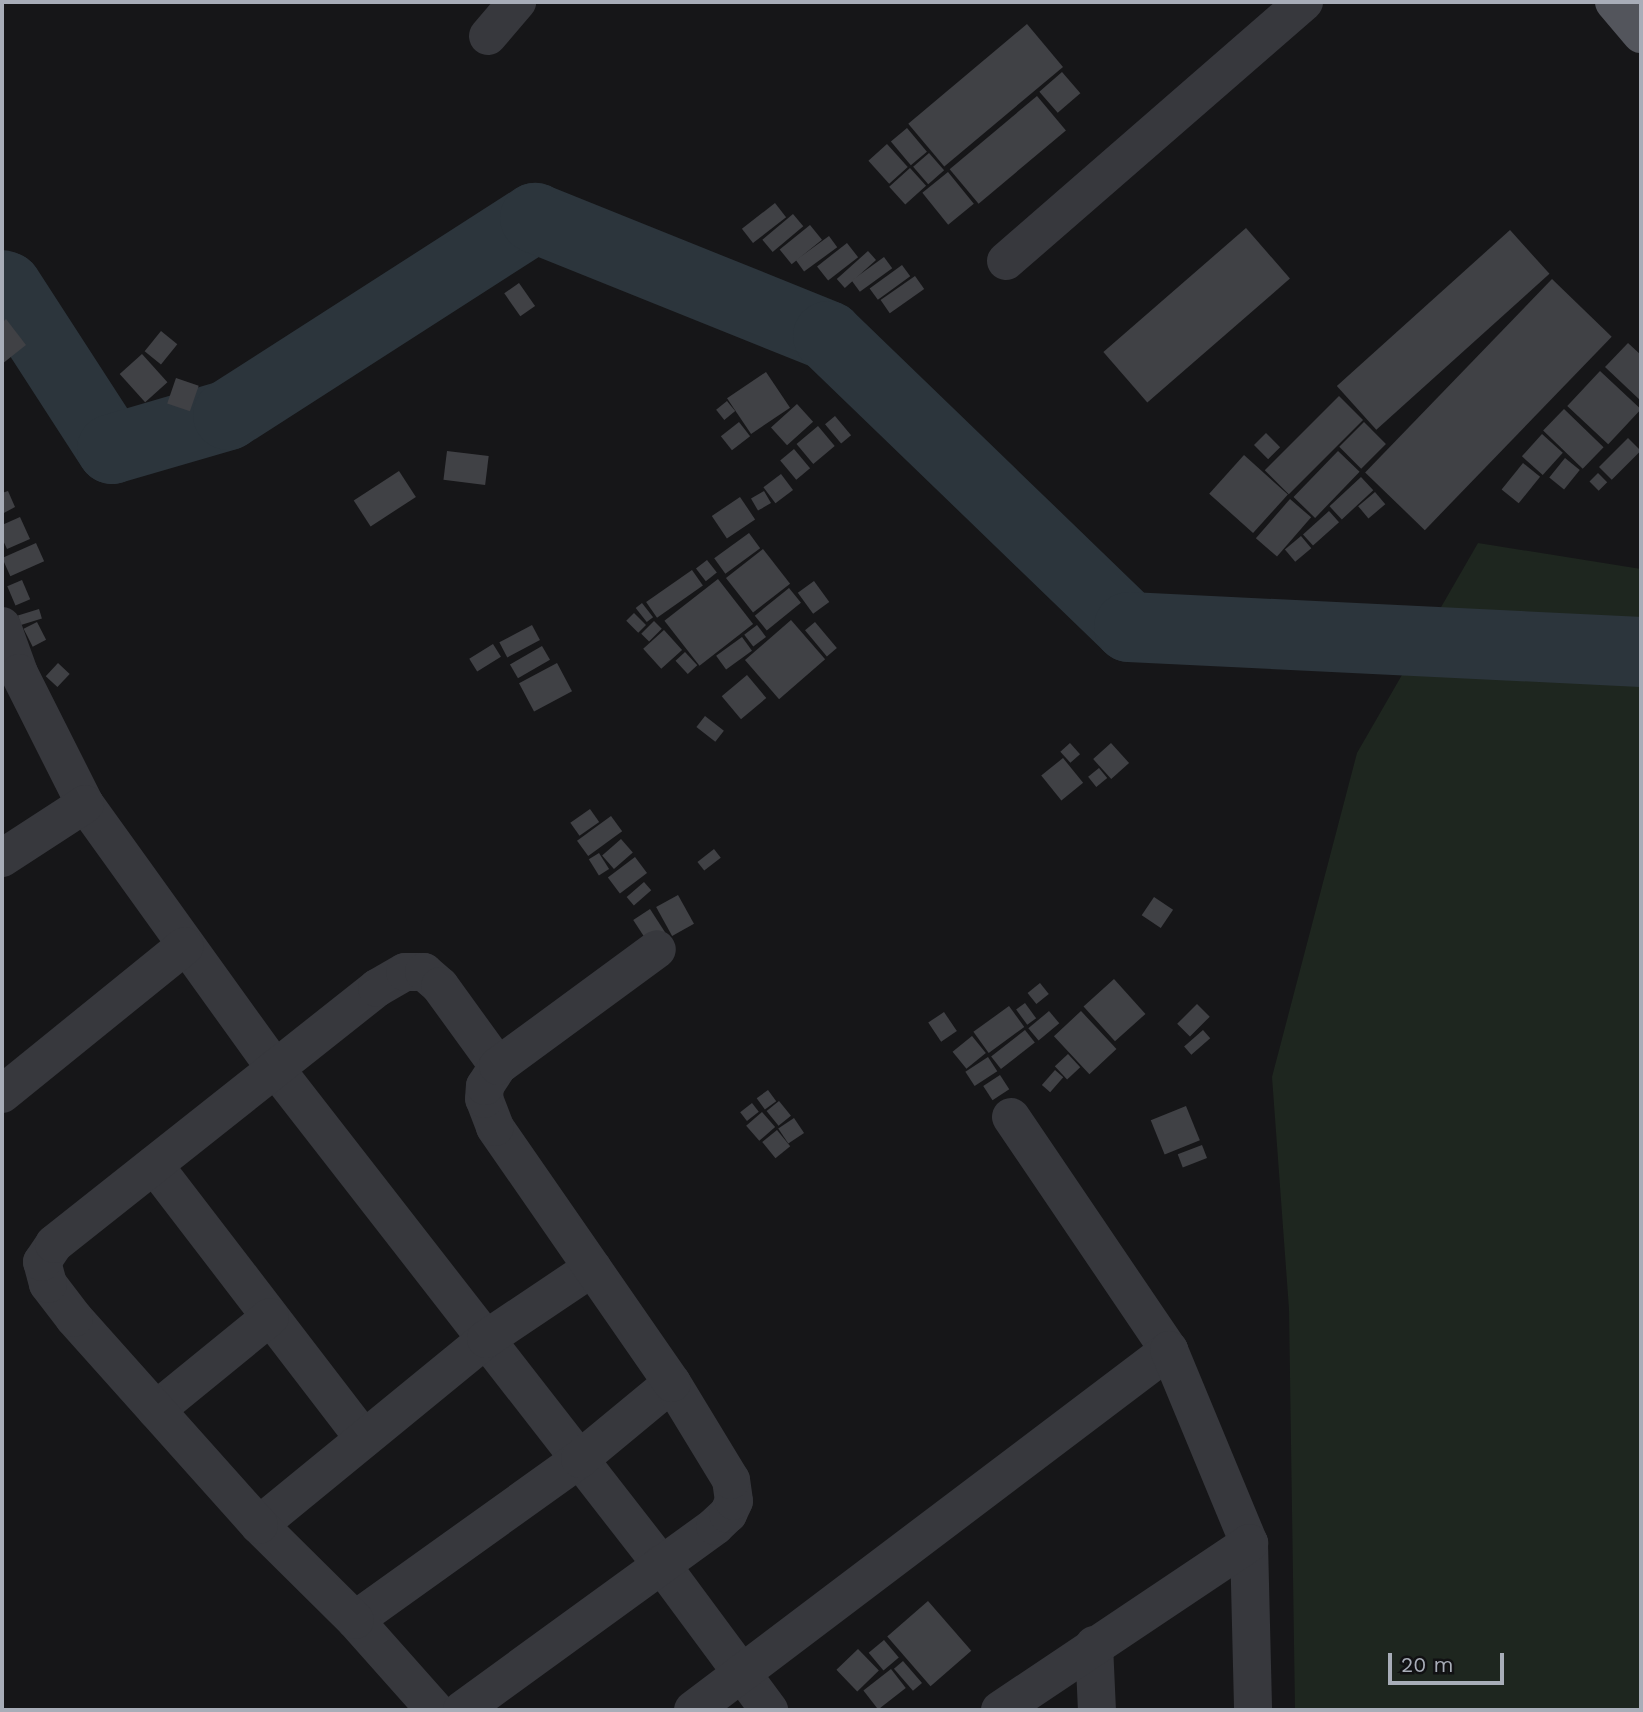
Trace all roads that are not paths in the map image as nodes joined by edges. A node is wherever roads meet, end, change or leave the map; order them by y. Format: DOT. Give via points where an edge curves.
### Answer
graph roads {
  1 [pos="517,2"];
  2 [pos="1304,2"];
  3 [pos="1614,2"];
  4 [pos="1641,34"];
  5 [pos="488,36"];
  6 [pos="1006,261"];
  7 [pos="2,626"];
  8 [pos="10,679"];
  9 [pos="85,804"];
  10 [pos="2,858"];
  11 [pos="185,946"];
  12 [pos="657,948"];
  13 [pos="498,1066"];
  14 [pos="275,1068"];
  15 [pos="2,1094"];
  16 [pos="1011,1117"];
  17 [pos="154,1165"];
  18 [pos="592,1268"];
  19 [pos="270,1317"];
  20 [pos="486,1339"];
  21 [pos="1169,1350"];
  22 [pos="672,1383"];
  23 [pos="156,1410"];
  24 [pos="363,1439"];
  25 [pos="580,1459"];
  26 [pos="259,1525"];
  27 [pos="1249,1543"];
  28 [pos="661,1564"];
  29 [pos="355,1620"];
  30 [pos="1094,1645"];
  31 [pos="741,1674"];
  32 [pos="435,1710"];
  33 [pos="461,1710"];
  34 [pos="693,1710"];
  35 [pos="769,1710"];
  36 [pos="1000,1710"];
  37 [pos="1097,1710"];
  38 [pos="1253,1710"];
  1 -- 5 [label="street"];
  2 -- 6 [label="street"];
  3 -- 4 [label="main road"];
  7 -- 8 [label="street"];
  8 -- 9 [label="street"];
  9 -- 10 [label="street"];
  9 -- 11 [label="street"];
  11 -- 14 [label="street"];
  11 -- 15 [label="street"];
  12 -- 13 [label="street"];
  13 -- 14 [label="street" via="440,986 424,972 405,972 377,988"];
  13 -- 18 [label="street" via="485,1086 488,1114"];
  14 -- 17 [label="street"];
  14 -- 20 [label="street"];
  16 -- 21 [label="street"];
  17 -- 19 [label="street"];
  17 -- 23 [label="street" via="54,1244 42,1262 48,1284 74,1318"];
  18 -- 20 [label="street"];
  18 -- 22 [label="street"];
  19 -- 23 [label="street"];
  19 -- 24 [label="street"];
  20 -- 24 [label="street"];
  20 -- 25 [label="street"];
  21 -- 27 [label="street"];
  21 -- 31 [label="street"];
  22 -- 25 [label="street"];
  22 -- 28 [label="street" via="731,1480 734,1501 715,1526"];
  23 -- 26 [label="street"];
  24 -- 26 [label="street"];
  25 -- 28 [label="street"];
  25 -- 29 [label="street"];
  26 -- 29 [label="street"];
  27 -- 30 [label="street"];
  27 -- 38 [label="street"];
  28 -- 31 [label="street"];
  28 -- 33 [label="street"];
  29 -- 32 [label="street"];
  30 -- 36 [label="street"];
  30 -- 37 [label="street"];
  31 -- 34 [label="street"];
  31 -- 35 [label="street"];
}
